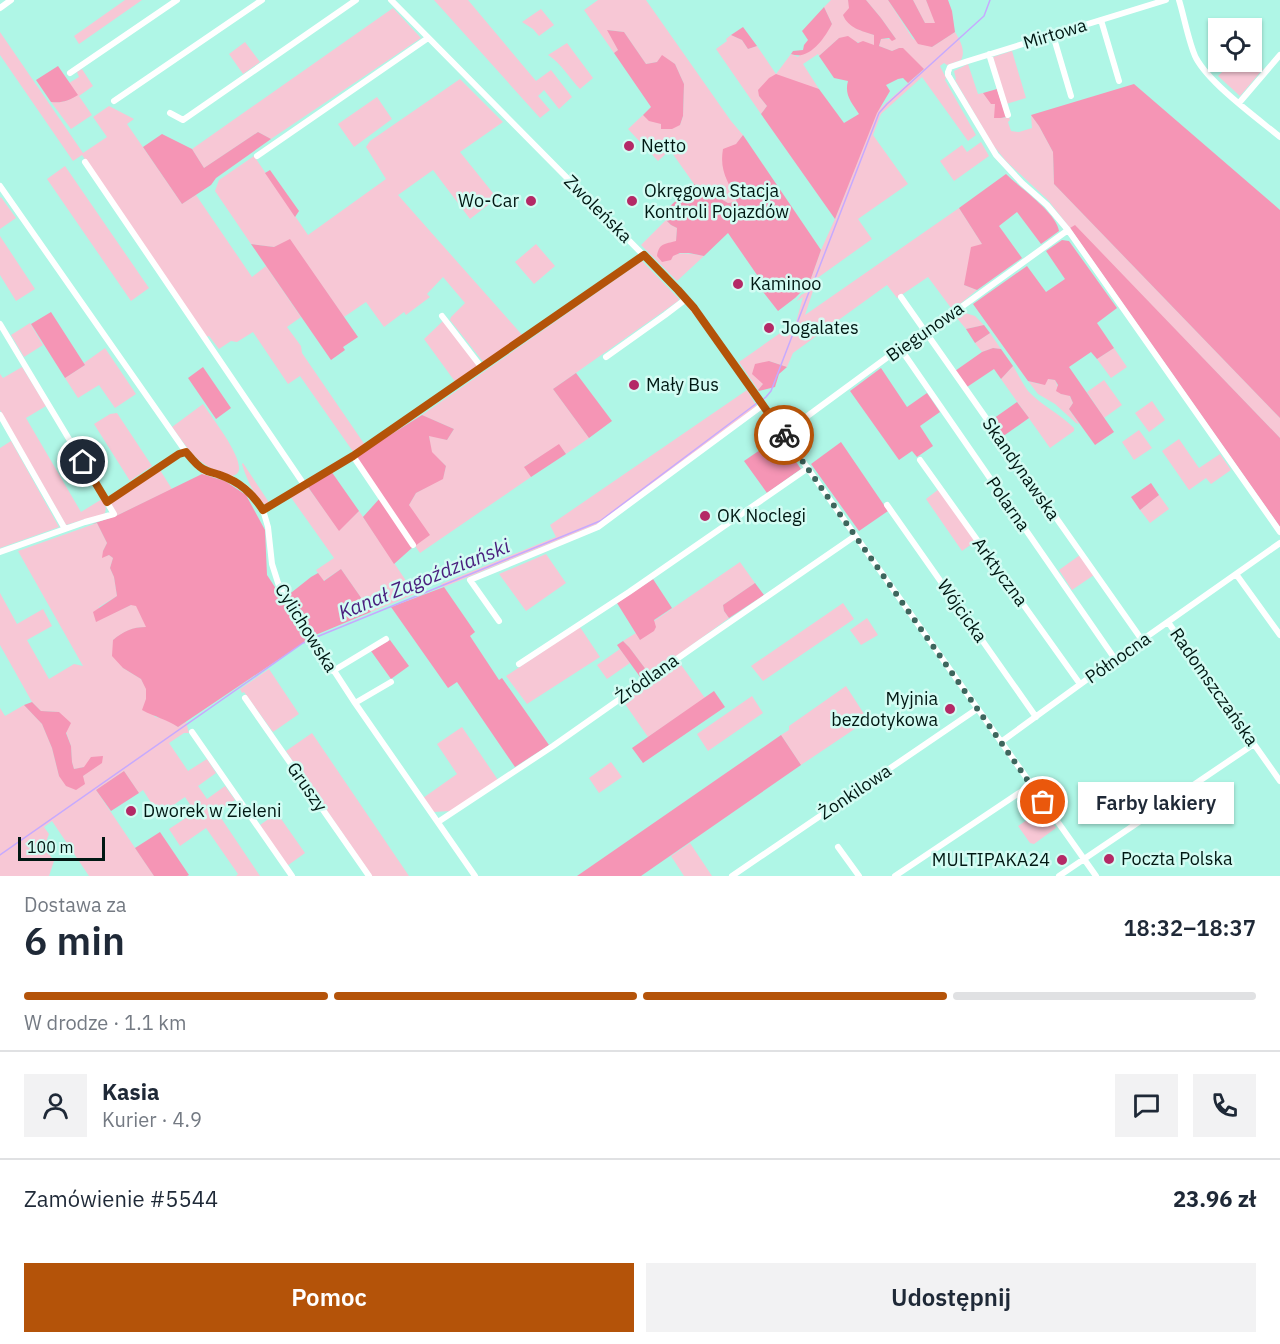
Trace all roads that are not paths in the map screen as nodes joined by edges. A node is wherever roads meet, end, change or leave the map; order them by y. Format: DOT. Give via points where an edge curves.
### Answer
graph roads {
  1 [pos="11,0"];
  2 [pos="177,0"];
  3 [pos="262,0"];
  4 [pos="356,0"];
  5 [pos="391,0"];
  6 [pos="1166,0"];
  7 [pos="1179,0"];
  8 [pos="0,8"];
  9 [pos="1101,20"];
  10 [pos="1053,35"];
  11 [pos="428,38"];
  12 [pos="989,54"];
  13 [pos="1280,55"];
  14 [pos="70,73"];
  15 [pos="1119,81"];
  16 [pos="1071,96"];
  17 [pos="114,101"];
  18 [pos="1239,103"];
  19 [pos="170,113"];
  20 [pos="1008,116"];
  21 [pos="1280,137"];
  22 [pos="257,156"];
  23 [pos="85,162"];
  24 [pos="0,186"];
  25 [pos="1068,230"];
  26 [pos="644,255"];
  27 [pos="901,297"];
  28 [pos="686,299"];
  29 [pos="442,316"];
  30 [pos="0,324"];
  31 [pos="924,332"];
  32 [pos="900,348"];
  33 [pos="606,357"];
  34 [pos="482,368"];
  35 [pos="761,402"];
  36 [pos="0,415"];
  37 [pos="783,434"];
  38 [pos="186,452"];
  39 [pos="353,456"];
  40 [pos="920,460"];
  41 [pos="808,468"];
  42 [pos="305,486"];
  43 [pos="107,502"];
  44 [pos="887,505"];
  45 [pos="263,510"];
  46 [pos="65,529"];
  47 [pos="1280,532"];
  48 [pos="855,536"];
  49 [pos="1280,543"];
  50 [pos="414,545"];
  51 [pos="0,552"];
  52 [pos="1236,574"];
  53 [pos="499,621"];
  54 [pos="1168,622"];
  55 [pos="1280,635"];
  56 [pos="386,639"];
  57 [pos="1142,640"];
  58 [pos="1115,659"];
  59 [pos="519,664"];
  60 [pos="333,671"];
  61 [pos="391,682"];
  62 [pos="1080,684"];
  63 [pos="244,698"];
  64 [pos="355,703"];
  65 [pos="977,709"];
  66 [pos="1036,717"];
  67 [pos="192,732"];
  68 [pos="1001,742"];
  69 [pos="1254,744"];
  70 [pos="1280,781"];
  71 [pos="1031,785"];
  72 [pos="438,822"];
  73 [pos="838,847"];
  74 [pos="1083,859"];
  75 [pos="473,875"];
  76 [pos="292,876"];
  77 [pos="369,876"];
  78 [pos="732,876"];
  79 [pos="859,876"];
  80 [pos="895,876"];
  81 [pos="1059,876"];
  82 [pos="1096,876"];
  1 -- 8 [label="street"];
  2 -- 14 [label="street"];
  3 -- 17 [label="street"];
  4 -- 19 [label="street" via="183,120"];
  5 -- 11 [label="street, Zwoleńska"];
  6 -- 9 [label="street, Mirtowa"];
  7 -- 18 [label="street" via="1196,58"];
  9 -- 10 [label="street, Mirtowa"];
  9 -- 15 [label="street"];
  10 -- 12 [label="street, Mirtowa"];
  10 -- 16 [label="street"];
  11 -- 22 [label="street"];
  11 -- 26 [label="street, Zwoleńska"];
  12 -- 20 [label="street"];
  12 -- 25 [label="street, Mirtowa" via="950,67 948,75 996,155"];
  13 -- 18 [label="street"];
  18 -- 21 [label="street"];
  23 -- 42 [label="street"];
  24 -- 38 [label="street, Cylichowska"];
  25 -- 31 [label="street, Biegunowa"];
  25 -- 47 [label="street"];
  26 -- 28 [label="street, Zwoleńska"];
  26 -- 34 [label="street"];
  27 -- 31 [label="street, Skandynawska"];
  28 -- 33 [label="street"];
  28 -- 35 [label="street, Zwoleńska"];
  29 -- 34 [label="street"];
  30 -- 43 [label="street"];
  31 -- 32 [label="street, Biegunowa"];
  31 -- 57 [label="street, Skandynawska"];
  32 -- 37 [label="street, Biegunowa"];
  32 -- 58 [label="street, Polarna"];
  34 -- 39 [label="street"];
  35 -- 37 [label="street, Zwoleńska"];
  35 -- 53 [label="street" via="598,527 470,580"];
  36 -- 46 [label="street"];
  37 -- 41 [label="street, Zwoleńska"];
  38 -- 43 [label="street"];
  38 -- 45 [label="street, Cylichowska" via="204,471 232,479 246,488"];
  39 -- 42 [label="street"];
  39 -- 50 [label="street"];
  40 -- 62 [label="street, Arktyczna"];
  41 -- 48 [label="street, Zwoleńska"];
  41 -- 59 [label="street"];
  42 -- 45 [label="street"];
  43 -- 46 [label="street" via="114,514"];
  44 -- 66 [label="street, Wójcicka"];
  45 -- 60 [label="street, Cylichowska" via="275,578"];
  46 -- 51 [label="street"];
  48 -- 65 [label="street, Zwoleńska"];
  48 -- 72 [label="street, Źródlana"];
  49 -- 52 [label="street, Północna"];
  52 -- 54 [label="street, Północna"];
  52 -- 55 [label="street"];
  54 -- 57 [label="street, Północna"];
  54 -- 69 [label="street, Radomszczańska"];
  56 -- 60 [label="street"];
  57 -- 58 [label="street, Północna"];
  58 -- 62 [label="street, Północna"];
  60 -- 64 [label="street, Cylichowska"];
  61 -- 64 [label="street"];
  62 -- 66 [label="street, Północna"];
  63 -- 77 [label="street, Gruszy"];
  64 -- 72 [label="street, Cylichowska"];
  65 -- 68 [label="street, Zwoleńska"];
  65 -- 78 [label="street, Żonkilowa"];
  66 -- 68 [label="street, Północna"];
  67 -- 76 [label="street"];
  68 -- 71 [label="street, Zwoleńska"];
  69 -- 70 [label="street, Radomszczańska"];
  69 -- 74 [label="street"];
  71 -- 74 [label="street, Zwoleńska"];
  71 -- 80 [label="street"];
  72 -- 75 [label="street, Cylichowska"];
  73 -- 79 [label="street"];
  74 -- 81 [label="street"];
  74 -- 82 [label="street, Zwoleńska"];
}
